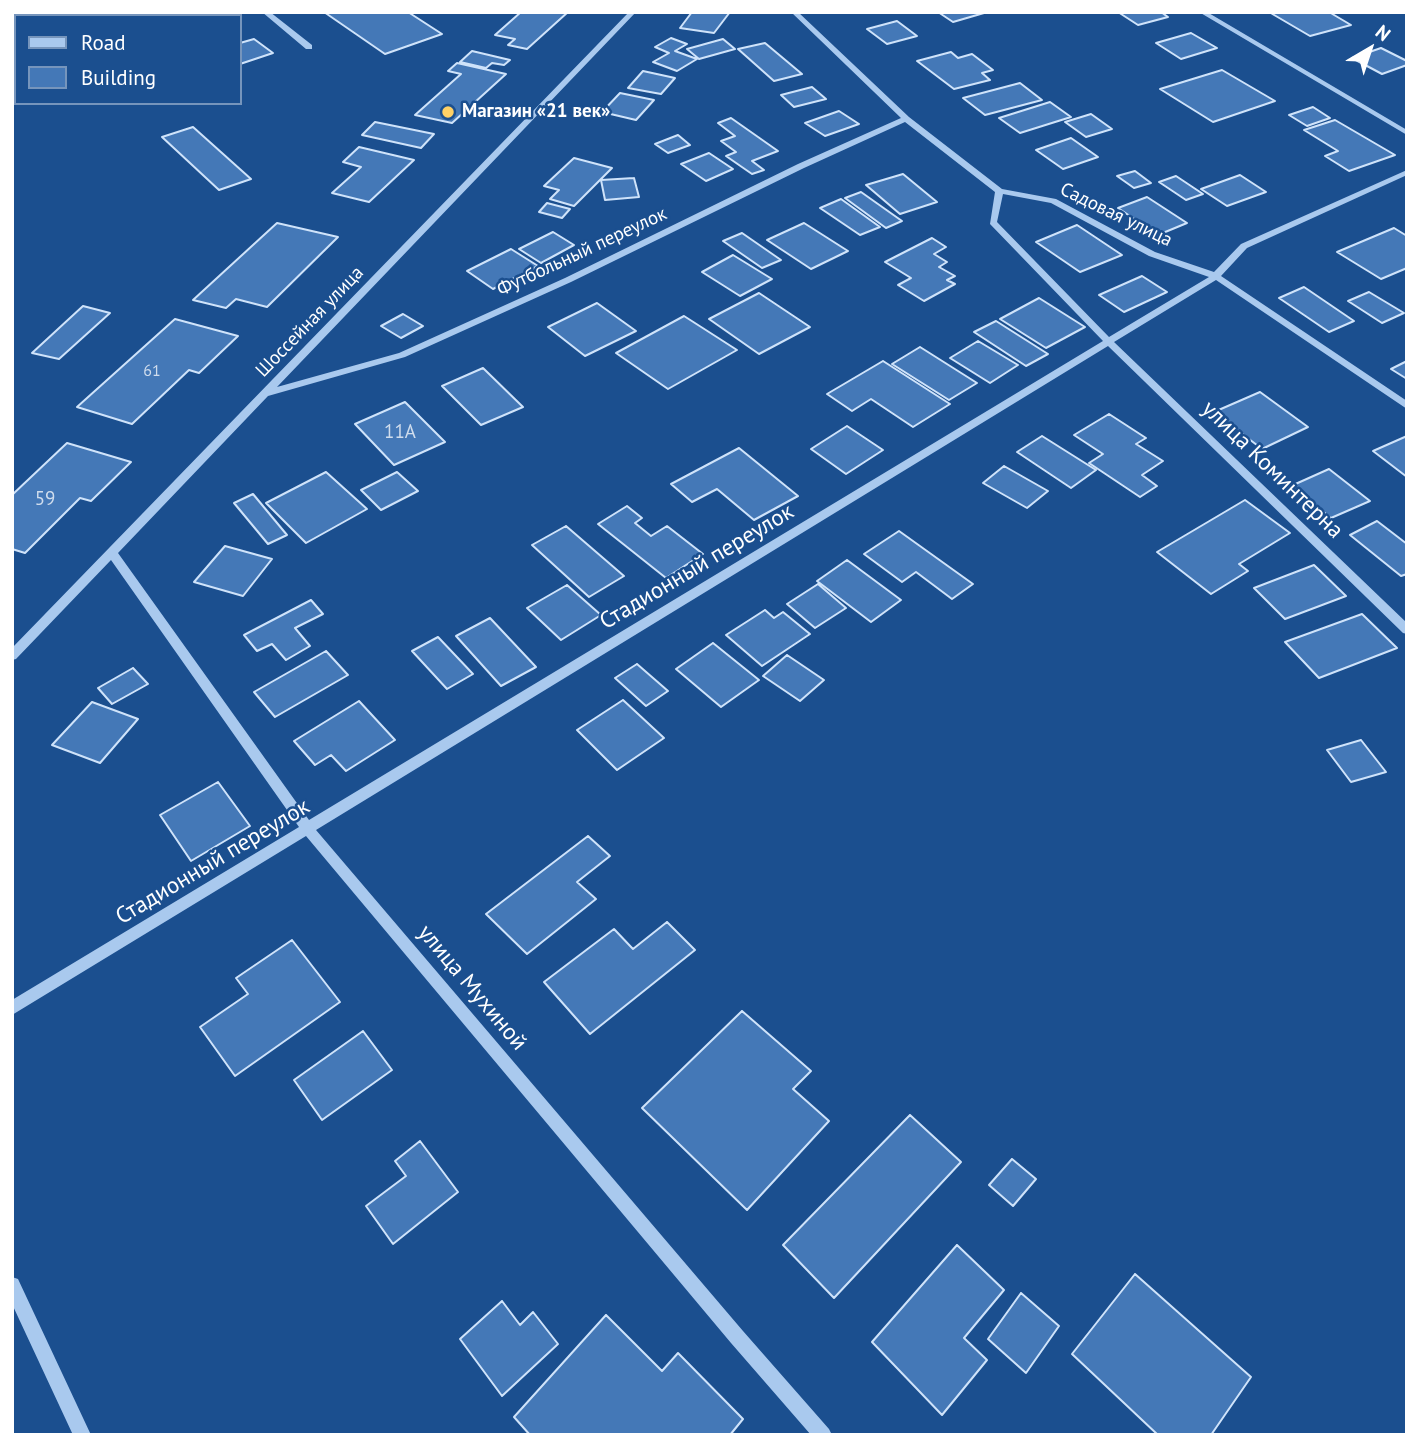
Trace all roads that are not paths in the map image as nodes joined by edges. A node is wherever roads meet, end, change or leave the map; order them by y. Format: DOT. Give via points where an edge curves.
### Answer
graph roads {
  1 [pos="265,12"];
  2 [pos="633,12"];
  3 [pos="794,12"];
  4 [pos="1202,12"];
  5 [pos="309,47"];
  6 [pos="906,119"];
  7 [pos="1407,133"];
  8 [pos="1407,172"];
  9 [pos="999,191"];
  10 [pos="1216,276"];
  11 [pos="1108,341"];
  12 [pos="264,394"];
  13 [pos="1407,405"];
  14 [pos="111,552"];
  15 [pos="1407,630"];
  16 [pos="12,656"];
  17 [pos="308,829"];
  18 [pos="12,1008"];
  19 [pos="12,1285"];
  20 [pos="82,1435"];
  21 [pos="822,1435"];
  1 -- 5 [label="street"];
  2 -- 12 [label="street, Шоссейная улица"];
  3 -- 6 [label="street, Садовая улица"];
  4 -- 7 [label="street"];
  6 -- 9 [label="street, Садовая улица"];
  6 -- 12 [label="street, Футбольный переулок" via="402,355"];
  8 -- 10 [label="street, Стадионный переулок" via="1244,246"];
  9 -- 10 [label="street, Садовая улица" via="1053,201 1152,254"];
  9 -- 11 [label="street, улица Коминтерна" via="993,222"];
  10 -- 11 [label="street, Стадионный переулок"];
  10 -- 13 [label="street, Садовая улица"];
  11 -- 15 [label="street, улица Коминтерна"];
  11 -- 17 [label="street, Стадионный переулок"];
  12 -- 14 [label="street, Шоссейная улица"];
  14 -- 16 [label="street, Шоссейная улица"];
  14 -- 17 [label="street, улица Мухиной"];
  17 -- 18 [label="street, Стадионный переулок"];
  17 -- 21 [label="street, улица Мухиной"];
  19 -- 20 [label="street"];
}
